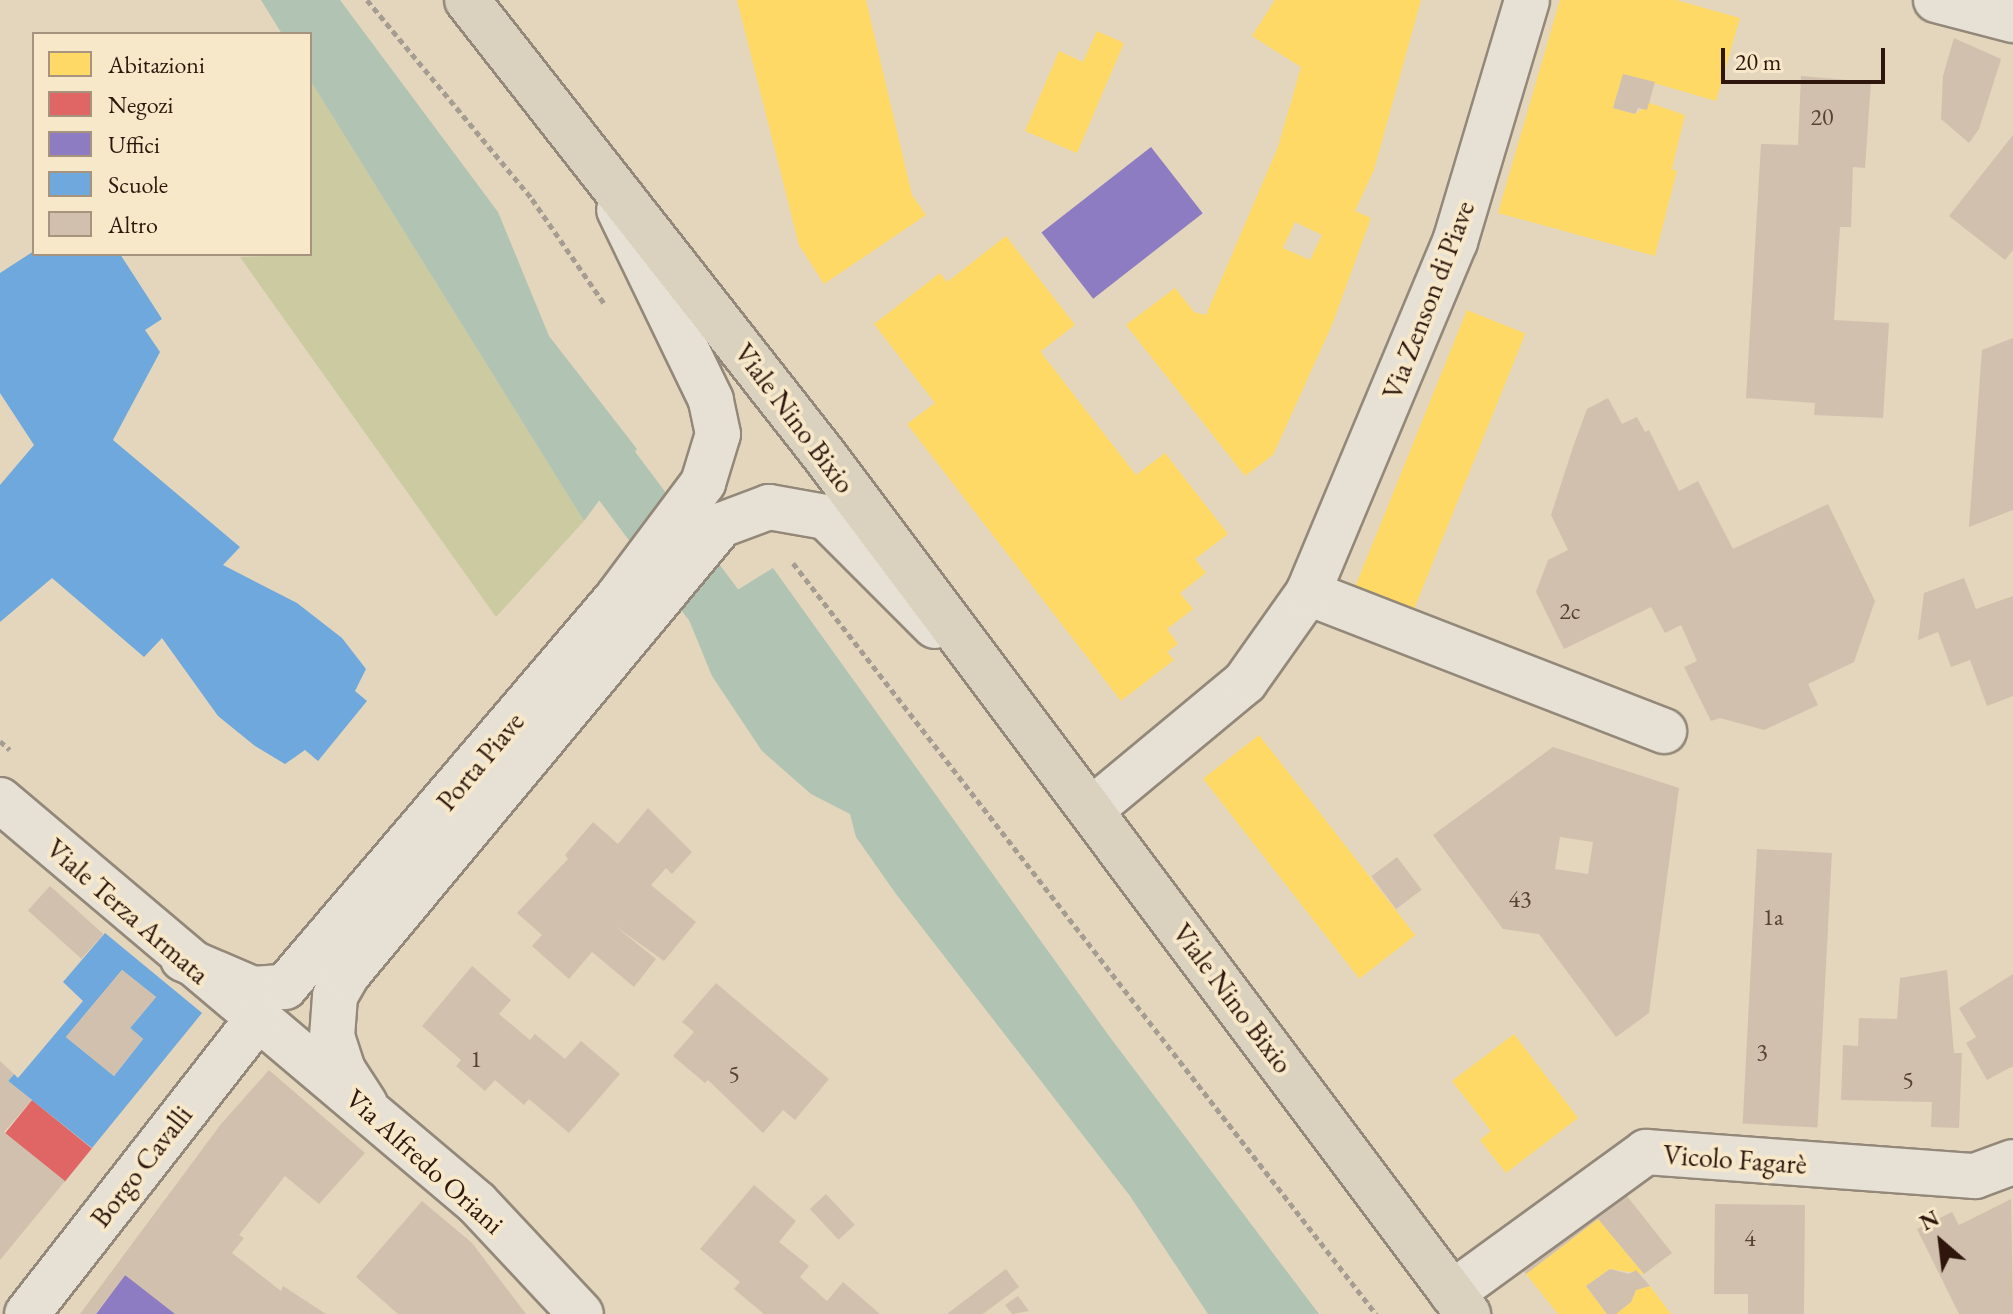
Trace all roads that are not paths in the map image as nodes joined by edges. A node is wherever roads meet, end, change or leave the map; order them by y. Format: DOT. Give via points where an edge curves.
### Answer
graph roads {
  1 [pos="467,0"];
  2 [pos="1527,0"];
  3 [pos="1936,0"];
  4 [pos="2013,20"];
  5 [pos="592,155"];
  6 [pos="718,434"];
  7 [pos="721,525"];
  8 [pos="1308,593"];
  9 [pos="627,611"];
  10 [pos="995,684"];
  11 [pos="1664,731"];
  12 [pos="0,800"];
  13 [pos="1092,809"];
  14 [pos="183,959"];
  15 [pos="257,1020"];
  16 [pos="365,1104"];
  17 [pos="2013,1162"];
  18 [pos="1460,1303"];
  19 [pos="27,1314"];
  20 [pos="581,1314"];
  1 -- 5 [label="main road, Viale Nino Bixio"];
  2 -- 8 [label="street, Via Zenson di Piave" via="1455,242"];
  3 -- 4 [label="street"];
  5 -- 6 [label="street, Viale Nino Bixio" via="697,365"];
  5 -- 10 [label="main road, Viale Nino Bixio"];
  6 -- 9 [label="street, Porta Piave" via="703,483"];
  7 -- 9 [label="street, Porta Piave"];
  7 -- 10 [label="street, Viale Nino Bixio" via="769,507 826,517"];
  8 -- 11 [label="street"];
  8 -- 13 [label="street, Via Zenson di Piave" via="1245,682"];
  9 -- 14 [label="street, Porta Piave" via="285,987 253,989"];
  9 -- 16 [label="street, Porta Piave" via="335,996 333,1044"];
  10 -- 13 [label="main road, Viale Nino Bixio"];
  12 -- 14 [label="street, Viale Terza Armata"];
  13 -- 18 [label="main road, Viale Nino Bixio"];
  14 -- 15 [label="street, Viale Terza Armata"];
  15 -- 16 [label="street, Via Alfredo Oriani"];
  15 -- 19 [label="street, Borgo Cavalli"];
  16 -- 20 [label="street, Via Alfredo Oriani" via="477,1203"];
  17 -- 18 [label="street, Vicolo Fagarè" via="1975,1176 1646,1152"];
}
